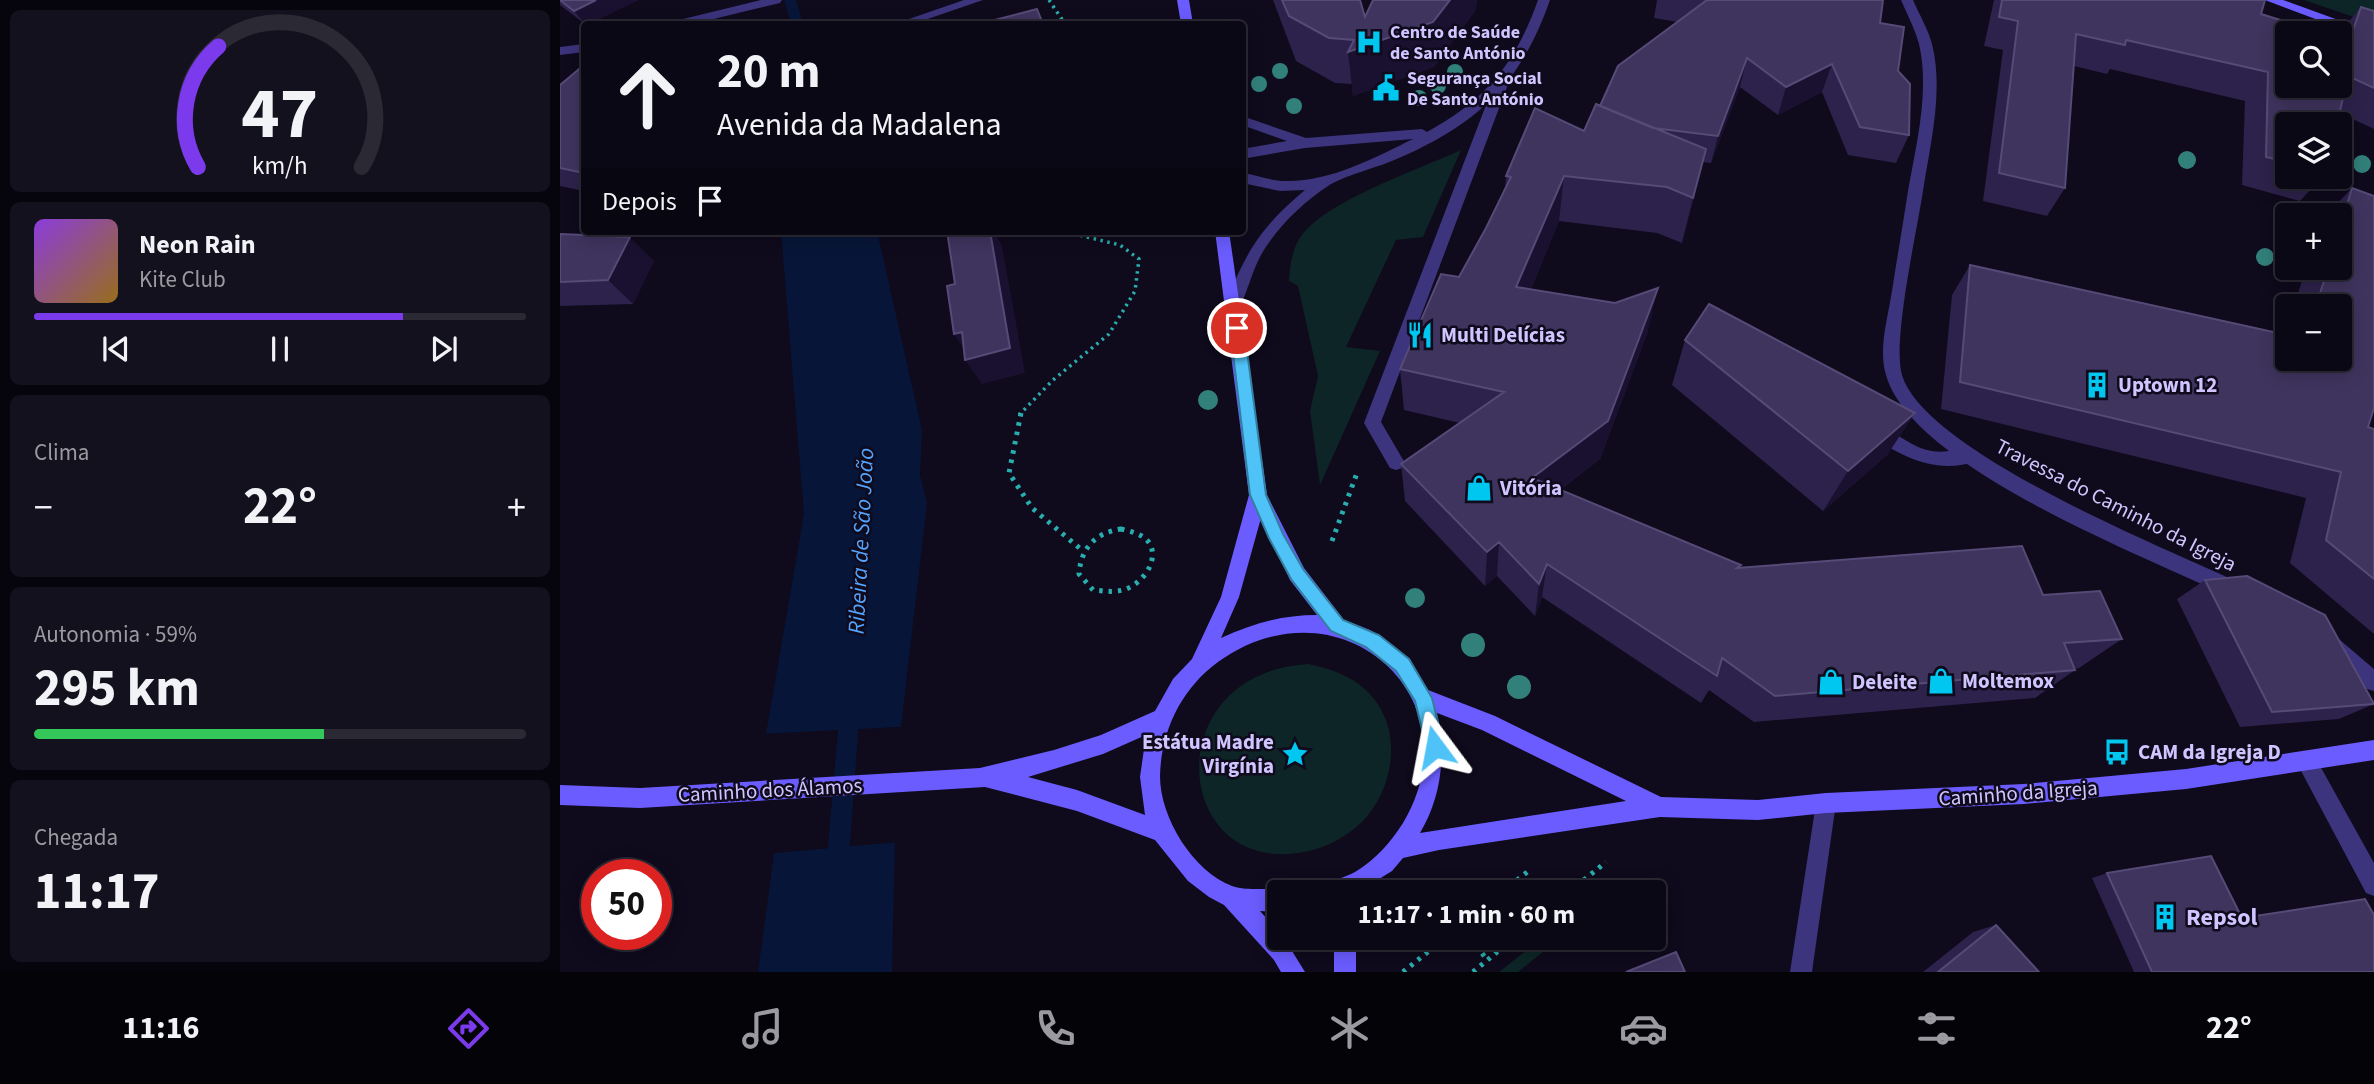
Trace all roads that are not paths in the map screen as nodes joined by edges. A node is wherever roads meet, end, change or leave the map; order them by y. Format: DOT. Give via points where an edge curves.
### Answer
graph roads {
  1 [pos="776,0"];
  2 [pos="976,0"];
  3 [pos="1183,0"];
  4 [pos="1544,0"];
  5 [pos="1907,0"];
  6 [pos="2271,0"];
  7 [pos="912,20"];
  8 [pos="691,21"];
  9 [pos="1187,21"];
  10 [pos="2374,37"];
  11 [pos="581,48"];
  12 [pos="560,51"];
  13 [pos="1503,79"];
  14 [pos="1246,121"];
  15 [pos="1436,132"];
  16 [pos="1305,143"];
  17 [pos="1246,153"];
  18 [pos="1246,179"];
  19 [pos="1323,182"];
  20 [pos="1223,235"];
  21 [pos="1233,304"];
  22 [pos="1856,420"];
  23 [pos="1970,456"];
  24 [pos="1395,463"];
  25 [pos="1258,495"];
  26 [pos="2249,598"];
  27 [pos="1337,626"];
  28 [pos="2318,636"];
  29 [pos="1199,664"];
  30 [pos="2374,682"];
  31 [pos="1423,698"];
  32 [pos="1161,718"];
  33 [pos="2374,750"];
  34 [pos="2307,762"];
  35 [pos="980,778"];
  36 [pos="560,795"];
  37 [pos="1826,803"];
  38 [pos="1660,807"];
  39 [pos="1162,832"];
  40 [pos="1398,849"];
  41 [pos="1366,880"];
  42 [pos="2374,885"];
  43 [pos="1232,897"];
  44 [pos="1267,900"];
  45 [pos="1345,950"];
  46 [pos="1294,972"];
  47 [pos="1345,972"];
  48 [pos="1801,972"];
  1 -- 8 [label="street"];
  2 -- 7 [label="street"];
  3 -- 9 [label="street"];
  4 -- 13 [label="street" via="1522,50"];
  5 -- 23 [label="street, Travessa do Caminho da Igreja" via="1925,43 1930,77 1894,329 1893,376 1912,411"];
  6 -- 10 [label="street"];
  11 -- 12 [label="street"];
  13 -- 15 [label="street" via="1469,113"];
  13 -- 24 [label="street" via="1371,424"];
  14 -- 16 [label="street"];
  15 -- 16 [label="street"];
  15 -- 19 [label="street"];
  16 -- 17 [label="street"];
  18 -- 19 [label="street" via="1286,187"];
  19 -- 21 [label="street" via="1279,220 1253,255"];
  20 -- 21 [label="street"];
  21 -- 25 [label="street"];
  22 -- 23 [label="street" via="1924,459 1952,461"];
  23 -- 26 [label="street, Travessa do Caminho da Igreja" via="2035,494"];
  25 -- 27 [label="street" via="1297,574"];
  25 -- 29 [label="street" via="1230,597"];
  27 -- 29 [label="street" via="1301,622 1265,627 1231,641"];
  27 -- 31 [label="street" via="1373,641 1403,665"];
  28 -- 30 [label="street"];
  29 -- 32 [label="street" via="1177,689"];
  31 -- 38 [label="street, Caminho da Igreja" via="1488,723"];
  31 -- 40 [label="street" via="1435,747 1433,761 1426,800"];
  32 -- 35 [label="street, Caminho dos Álamos" via="1103,744"];
  32 -- 39 [label="street" via="1150,754 1151,794"];
  33 -- 34 [label="street, Caminho da Igreja"];
  34 -- 37 [label="street, Caminho da Igreja" via="2024,794"];
  34 -- 42 [label="street"];
  35 -- 36 [label="street, Caminho dos Álamos" via="665,796"];
  35 -- 39 [label="street, Caminho dos Álamos" via="1037,787"];
  37 -- 38 [label="street, Caminho da Igreja" via="1758,810"];
  37 -- 48 [label="street"];
  38 -- 40 [label="street, Caminho da Igreja" via="1438,839"];
  39 -- 43 [label="street" via="1191,870"];
  40 -- 41 [label="street"];
  43 -- 44 [label="street"];
  43 -- 46 [label="street"];
  45 -- 47 [label="street"];
}
